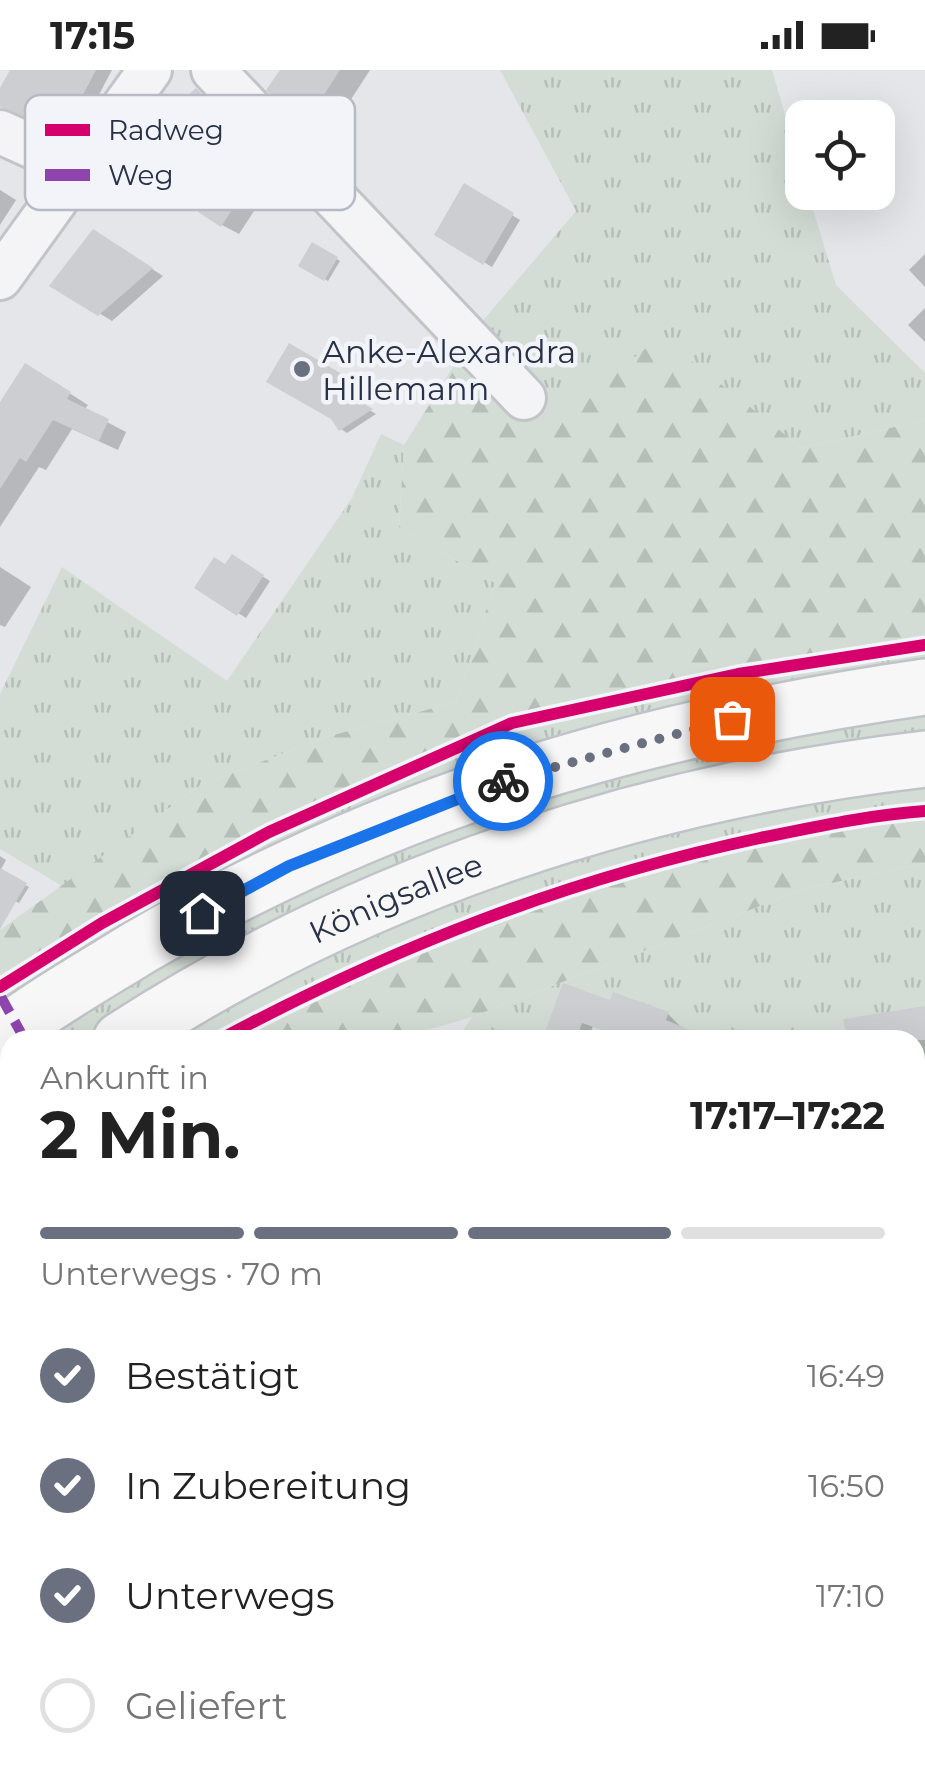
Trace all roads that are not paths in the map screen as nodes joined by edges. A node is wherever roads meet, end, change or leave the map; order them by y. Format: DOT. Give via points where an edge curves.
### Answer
graph roads {
  1 [pos="150,70"];
  2 [pos="213,70"];
  3 [pos="133,95"];
  4 [pos="237,95"];
  5 [pos="0,132"];
  6 [pos="25,144"];
  7 [pos="52,210"];
  8 [pos="346,210"];
  9 [pos="0,278"];
  10 [pos="524,398"];
  11 [pos="925,687"];
  12 [pos="925,758"];
  13 [pos="11,1030"];
  14 [pos="138,1030"];
  1 -- 3 [label="street"];
  2 -- 4 [label="street"];
  5 -- 6 [label="street"];
  7 -- 9 [label="street"];
  8 -- 10 [label="street"];
  11 -- 13 [label="main road" via="770,710 656,736 531,770 409,815 289,866 173,928"];
  12 -- 14 [label="main road, Königsallee" via="746,786 548,837 402,893 261,959"];
}
